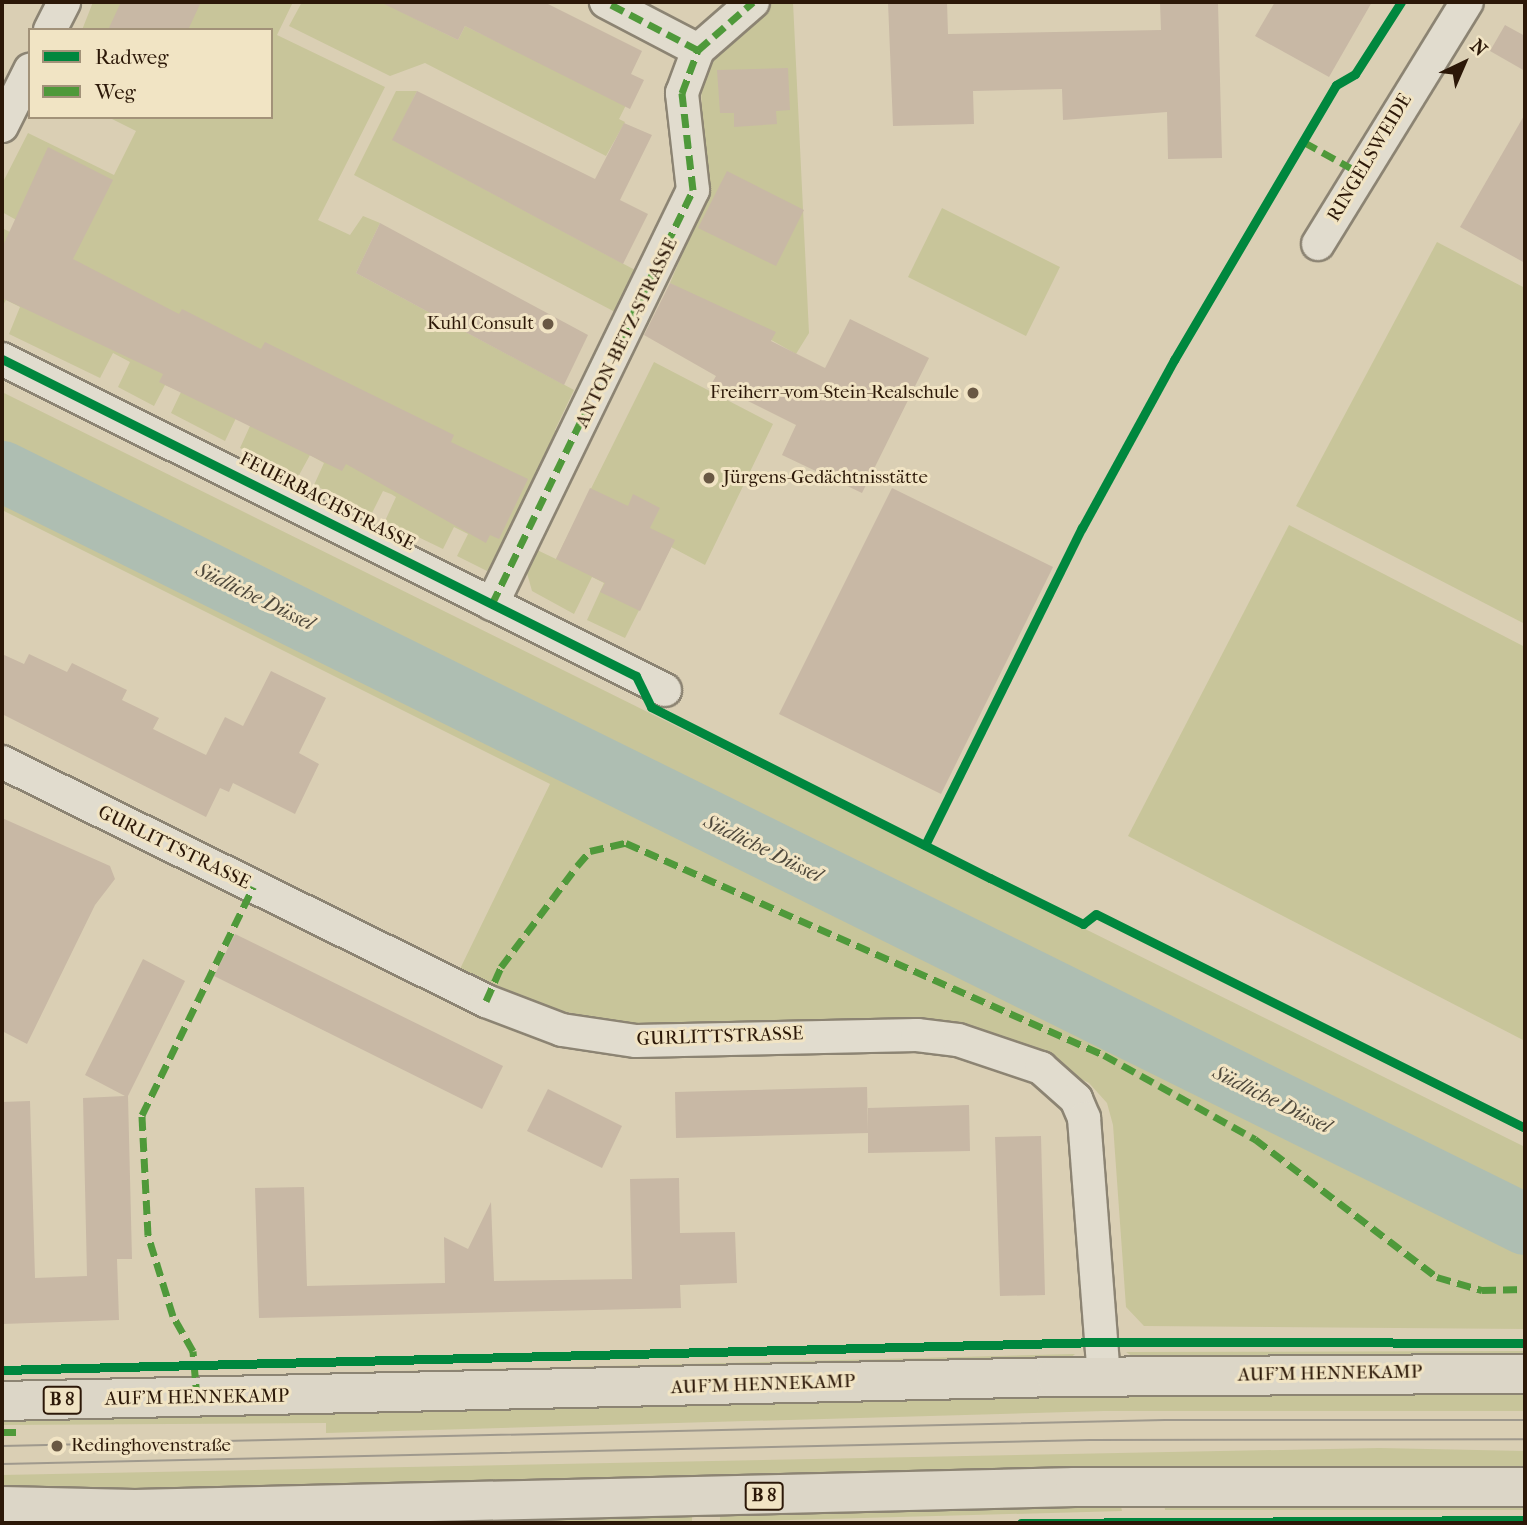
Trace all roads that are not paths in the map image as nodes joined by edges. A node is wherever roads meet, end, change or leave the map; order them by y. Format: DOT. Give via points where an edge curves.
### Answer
graph roads {
  1 [pos="64,2"];
  2 [pos="606,2"];
  3 [pos="753,2"];
  4 [pos="1467,2"];
  5 [pos="51,28"];
  6 [pos="698,50"];
  7 [pos="28,74"];
  8 [pos="2,126"];
  9 [pos="1318,244"];
  10 [pos="2,359"];
  11 [pos="492,604"];
  12 [pos="665,690"];
  13 [pos="2,762"];
  14 [pos="1525,1374"];
  15 [pos="1104,1377"];
  16 [pos="2,1401"];
  17 [pos="1525,1487"];
  18 [pos="2,1506"];
  1 -- 5 [label="street"];
  2 -- 6 [label="street"];
  3 -- 6 [label="street, ANTON-BETZ-STRASSE"];
  4 -- 9 [label="street, RINGELSWEIDE"];
  6 -- 11 [label="street, ANTON-BETZ-STRASSE" via="682,93 693,190 688,207"];
  7 -- 8 [label="street"];
  10 -- 11 [label="street, FEUERBACHSTRASSE"];
  11 -- 12 [label="street, FEUERBACHSTRASSE"];
  13 -- 15 [label="street, GURLITTSTRASSE" via="486,1001 562,1030 636,1041 918,1035 1019,1056 1063,1085 1084,1118"];
  14 -- 15 [label="main road, AUF'M HENNEKAMP / B 8"];
  15 -- 16 [label="main road, AUF'M HENNEKAMP / B 8"];
  17 -- 18 [label="main road, B 8" via="1158,1486 135,1509"];
}
